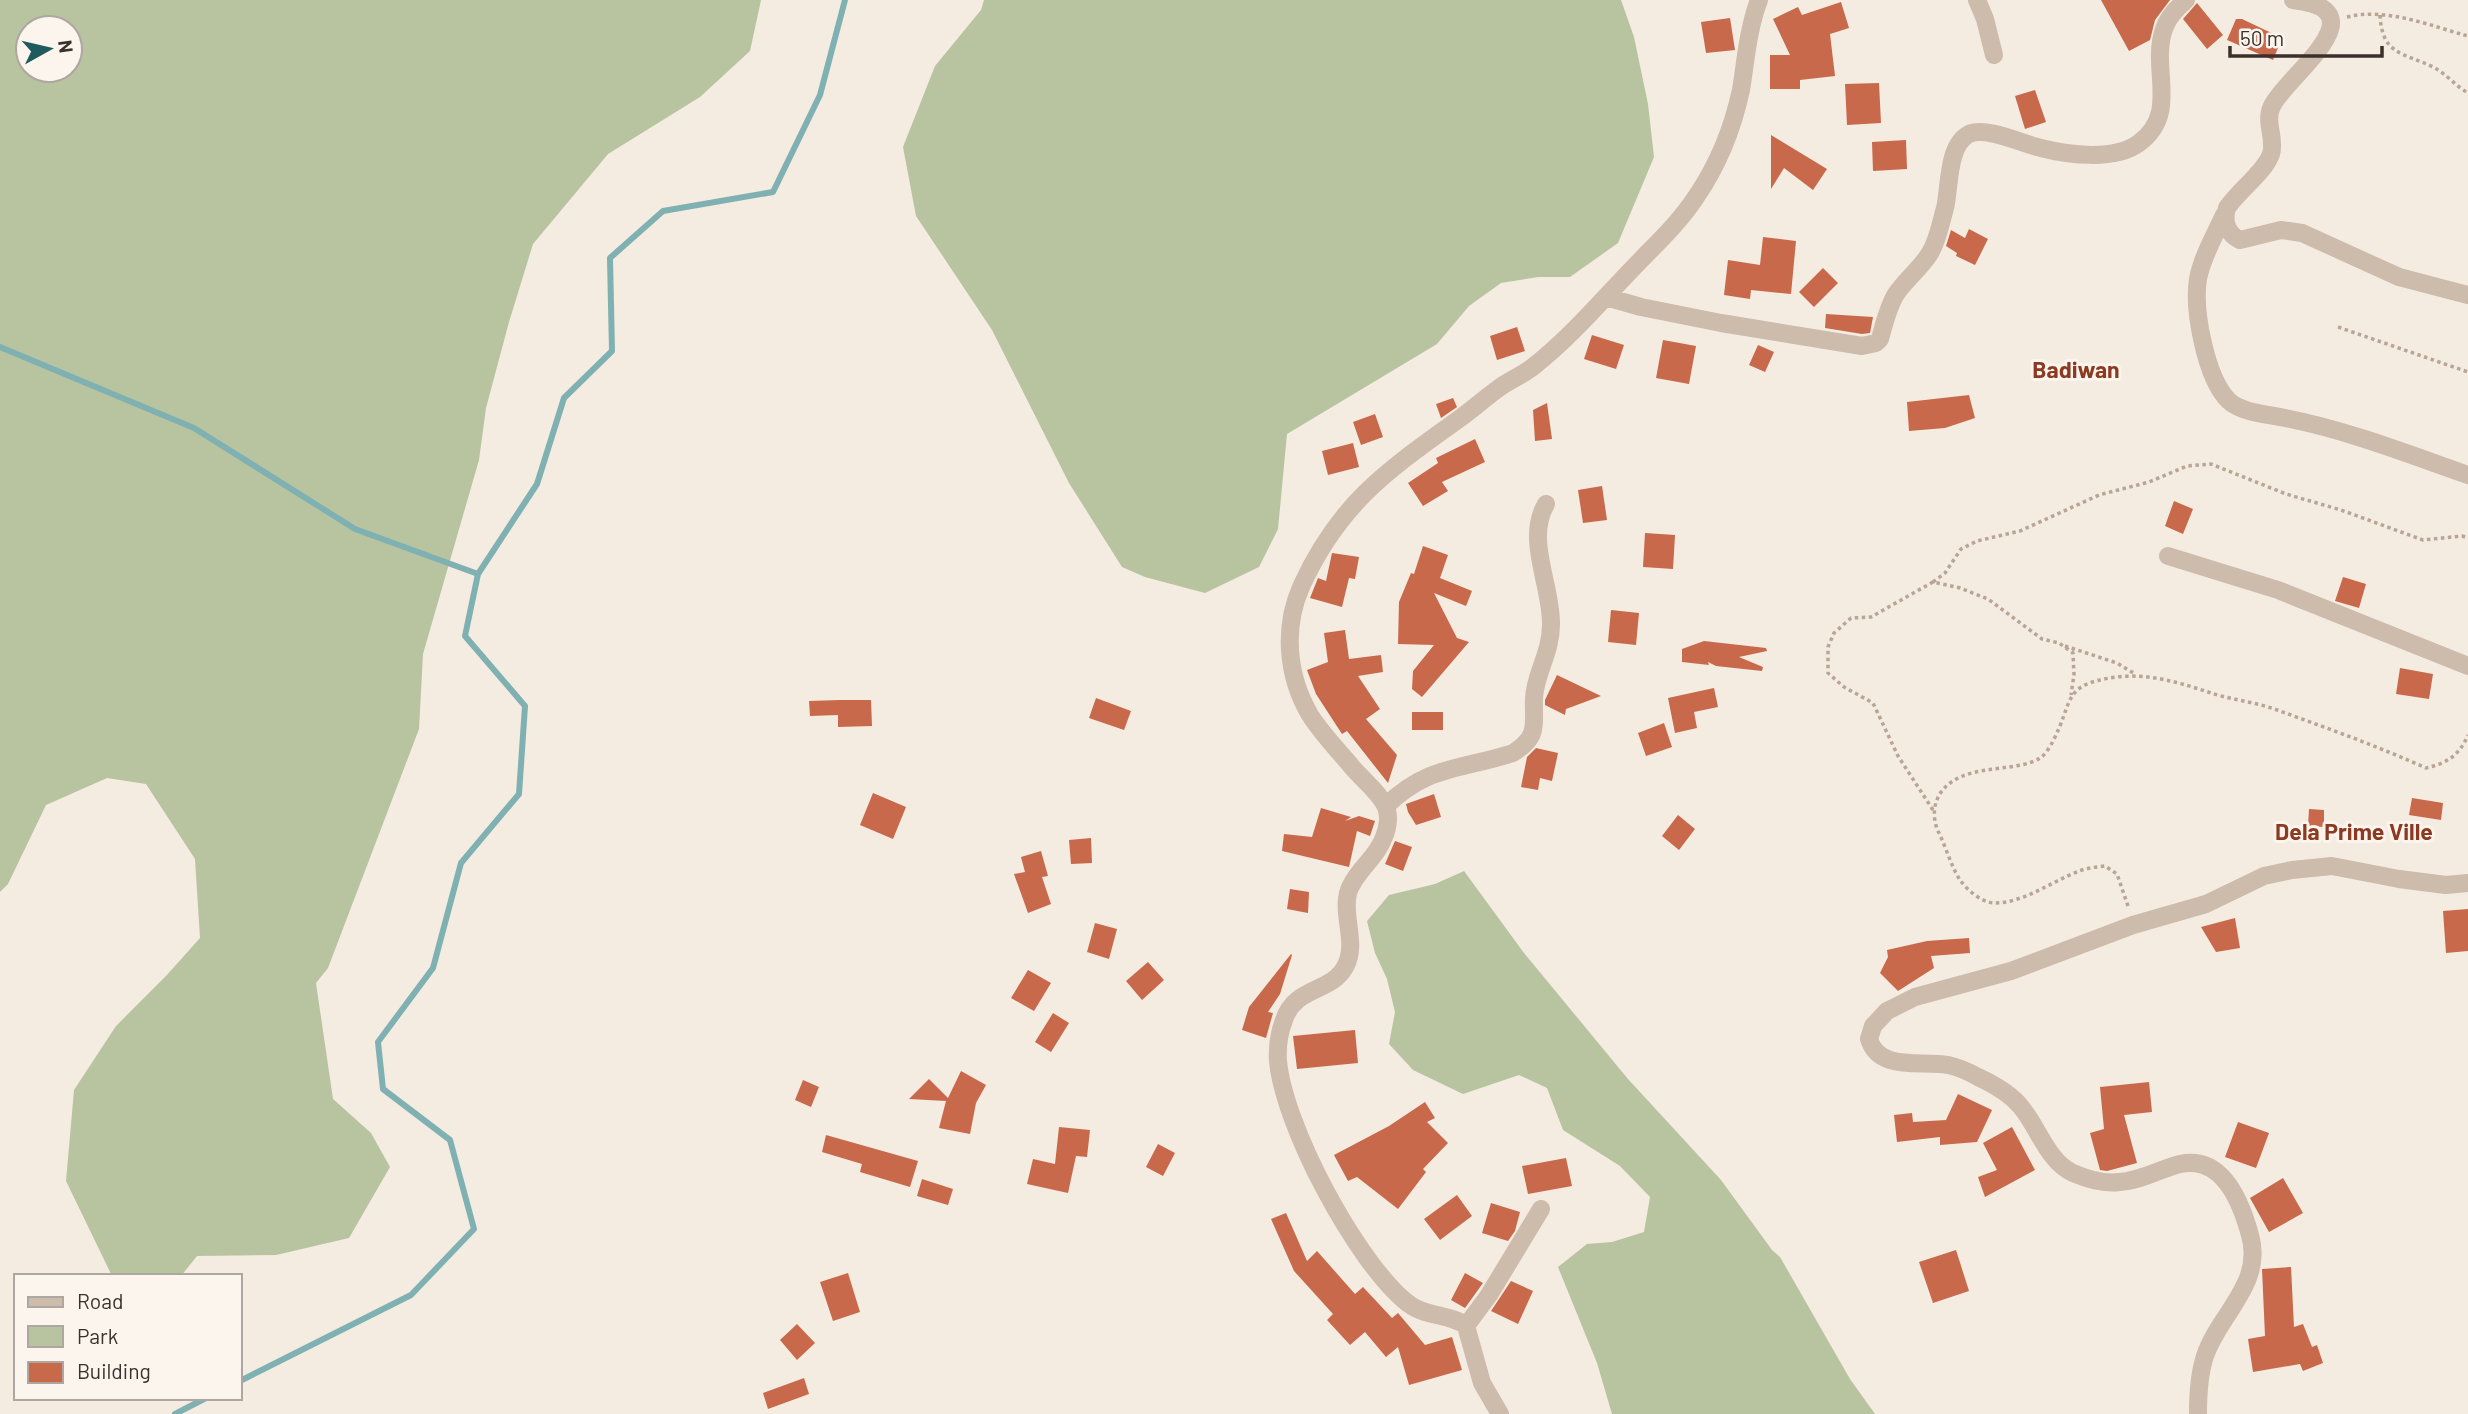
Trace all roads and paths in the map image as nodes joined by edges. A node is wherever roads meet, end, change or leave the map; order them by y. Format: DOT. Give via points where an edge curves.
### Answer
graph roads {
  1 [pos="1759,0"];
  2 [pos="1977,0"];
  3 [pos="2186,0"];
  4 [pos="2292,0"];
  5 [pos="2380,15"];
  6 [pos="2331,21"];
  7 [pos="2468,36"];
  8 [pos="1994,55"];
  9 [pos="2468,93"];
  10 [pos="2224,215"];
  11 [pos="2468,295"];
  12 [pos="1606,297"];
  13 [pos="2338,327"];
  14 [pos="2468,372"];
  15 [pos="2468,475"];
  16 [pos="1546,503"];
  17 [pos="2468,538"];
  18 [pos="2168,556"];
  19 [pos="1933,582"];
  20 [pos="2059,643"];
  21 [pos="2468,666"];
  22 [pos="2137,675"];
  23 [pos="2070,697"];
  24 [pos="2468,735"];
  25 [pos="1386,806"];
  26 [pos="1933,810"];
  27 [pos="2468,883"];
  28 [pos="2133,925"];
  29 [pos="1541,1209"];
  30 [pos="1466,1326"];
  31 [pos="1500,1414"];
  32 [pos="2198,1414"];
  1 -- 12 [label="street" via="1732,125 1717,159 1696,198"];
  2 -- 8 [label="street"];
  3 -- 12 [label="street" via="2172,13 2164,30 2159,120 2138,144 2090,154 2043,149 1983,132 1963,139 1953,159 1934,246 1896,295 1876,344 1862,346 1762,330"];
  4 -- 6 [label="street" via="2318,6"];
  5 -- 6 [label="path"];
  5 -- 7 [label="path"];
  5 -- 9 [label="path" via="2381,32 2393,50 2434,67"];
  6 -- 10 [label="street" via="2323,46 2272,105 2268,159"];
  10 -- 11 [label="street" via="2227,228 2240,240 2281,230 2302,233 2399,277"];
  10 -- 15 [label="street" via="2198,279 2197,303 2211,371 2230,402 2363,439"];
  12 -- 25 [label="street" via="1537,364 1384,474 1340,519 1300,590 1289,641 1299,694 1324,733"];
  13 -- 14 [label="path"];
  16 -- 25 [label="street" via="1537,528 1551,636 1535,688 1533,733 1513,753 1427,776"];
  17 -- 19 [label="path" via="2423,540 2211,464 2187,466 2099,495 2020,531 1978,541 1961,550"];
  18 -- 21 [label="street" via="2278,590"];
  19 -- 20 [label="path" via="1988,599 2042,639"];
  19 -- 26 [label="path" via="1871,617 1851,618 1834,633 1828,647 1828,673 1874,703 1886,735"];
  20 -- 22 [label="path" via="2118,663"];
  20 -- 23 [label="path" via="2073,653"];
  22 -- 23 [label="path" via="2095,681"];
  22 -- 24 [label="path" via="2190,684 2276,710 2426,768 2454,758"];
  23 -- 26 [label="path" via="2059,730 2040,758 1952,781"];
  25 -- 30 [label="street" via="1384,840 1347,896 1350,952 1346,966 1338,976 1289,1006 1278,1059 1291,1114 1345,1227 1404,1301"];
  26 -- 28 [label="path" via="1961,880 1977,896 1993,903 2017,898 2082,870 2105,866 2118,874"];
  27 -- 28 [label="street" via="2446,885 2314,866 2264,876 2206,904"];
  28 -- 32 [label="street" via="2011,971 1915,997 1887,1011 1872,1026 1869,1040 1878,1056 1893,1062 1951,1065 1998,1087 2019,1104 2060,1164 2076,1175 2119,1182 2198,1163 2222,1176 2238,1199 2251,1237 2253,1266 2204,1357"];
  29 -- 30 [label="street"];
  30 -- 31 [label="street" via="1482,1383"];
}
